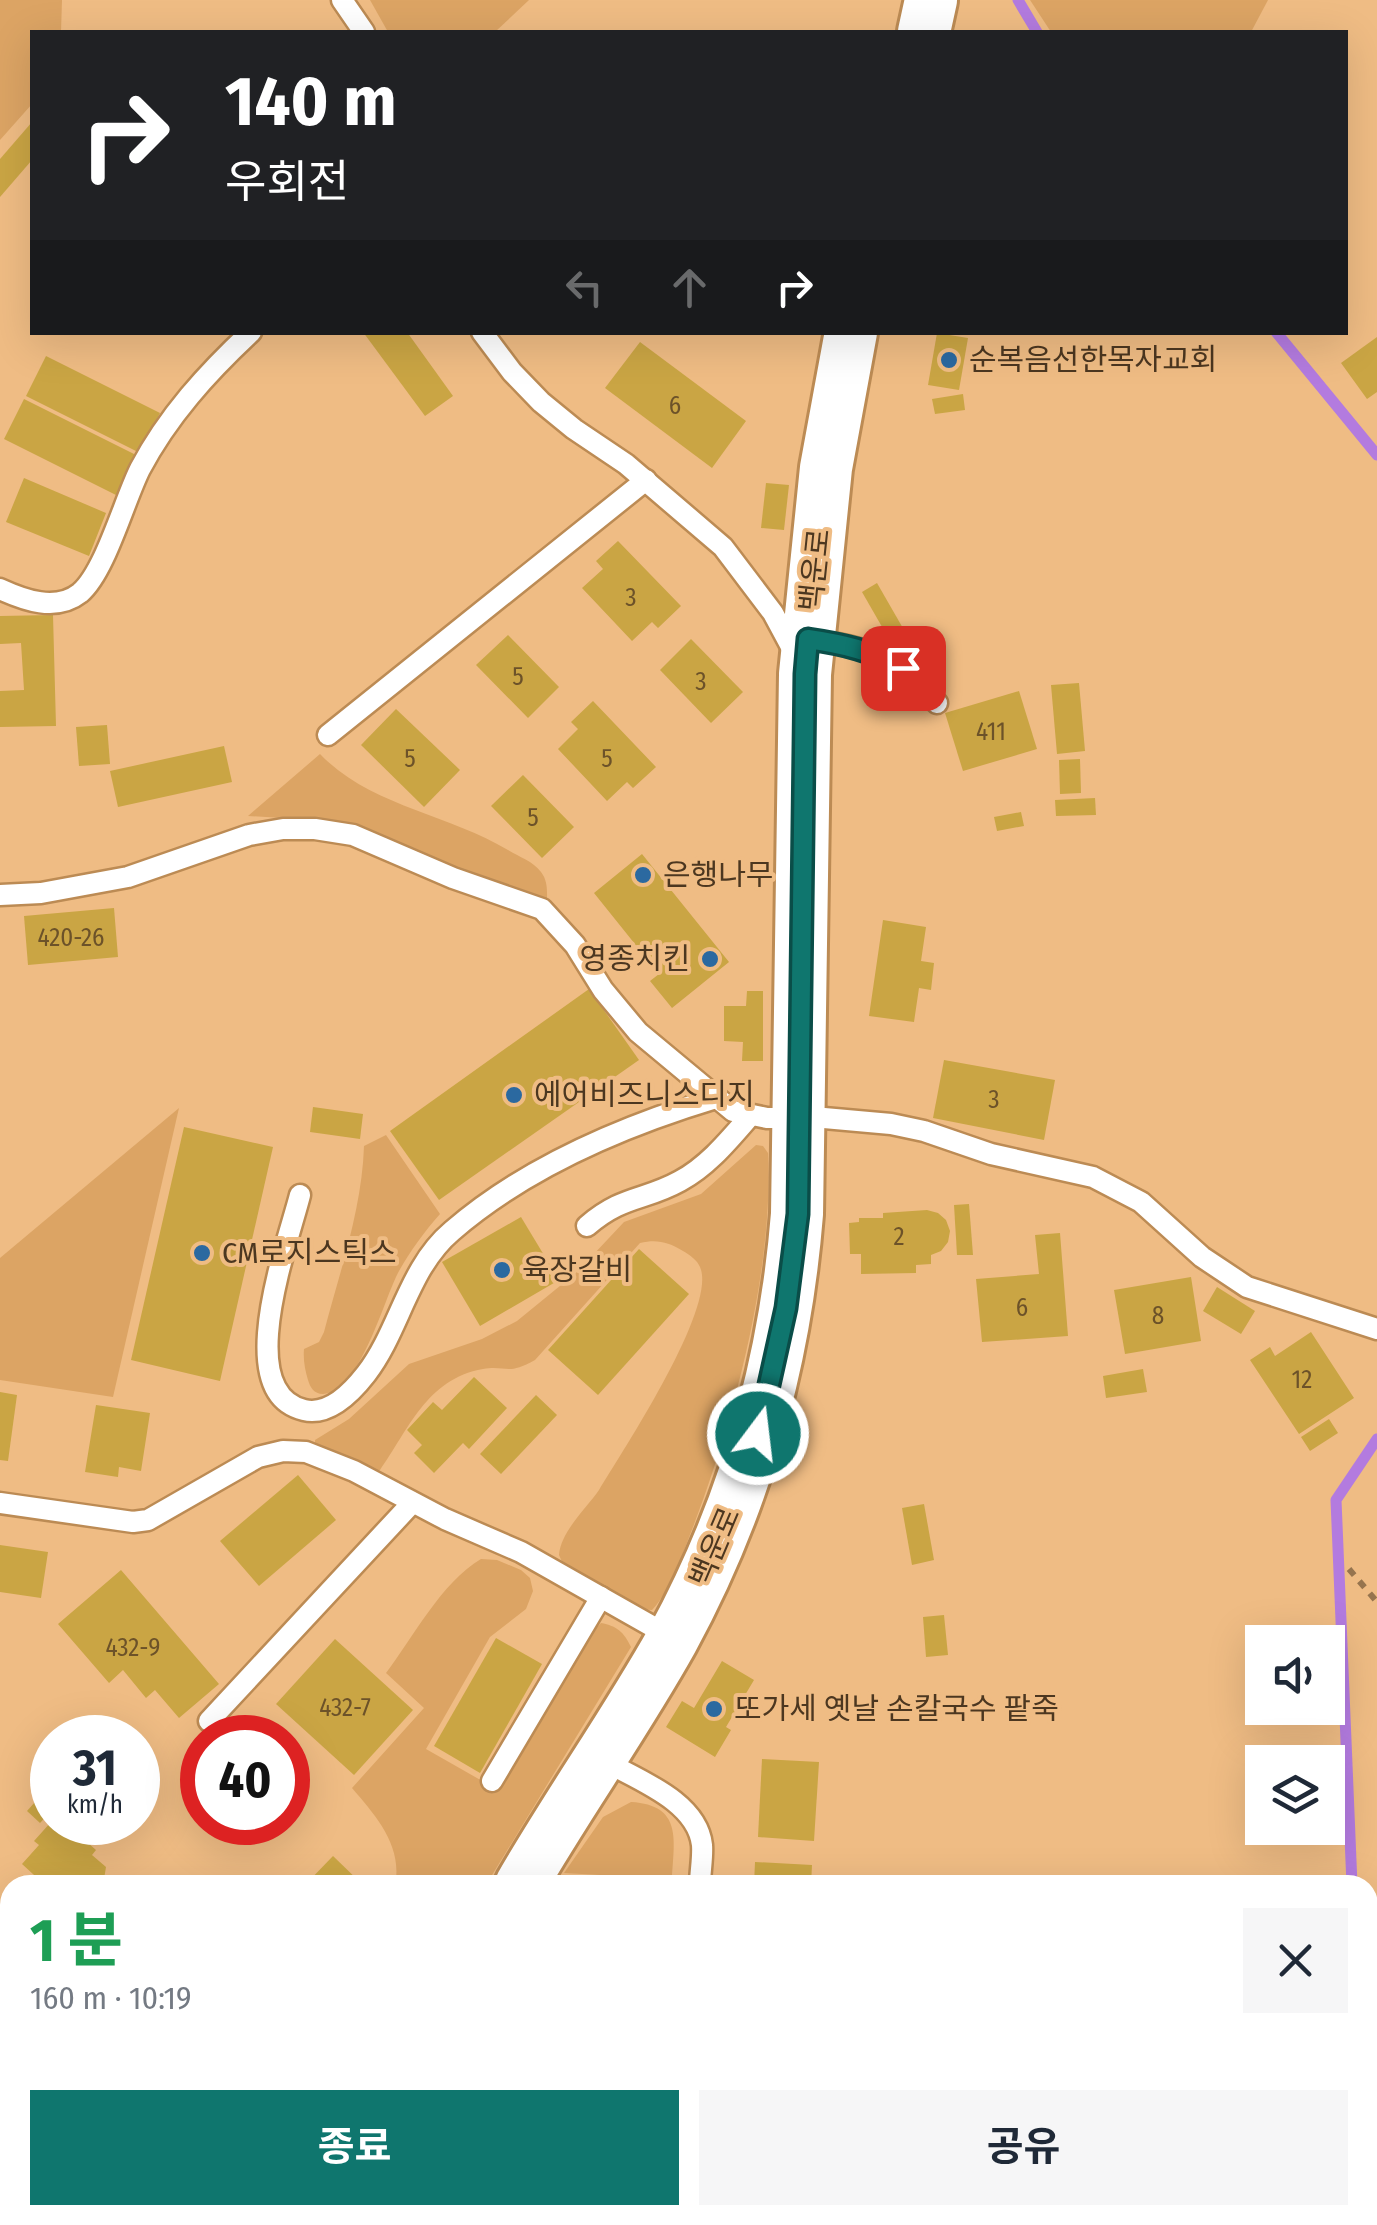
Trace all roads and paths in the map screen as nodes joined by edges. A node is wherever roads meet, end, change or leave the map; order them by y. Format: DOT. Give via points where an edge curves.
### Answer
graph roads {
  1 [pos="342,0"];
  2 [pos="932,0"];
  3 [pos="363,30"];
  4 [pos="924,30"];
  5 [pos="248,335"];
  6 [pos="484,335"];
  7 [pos="849,335"];
  8 [pos="646,480"];
  9 [pos="0,589"];
  10 [pos="807,656"];
  11 [pos="937,704"];
  12 [pos="328,735"];
  13 [pos="0,896"];
  14 [pos="716,1098"];
  15 [pos="750,1116"];
  16 [pos="801,1117"];
  17 [pos="300,1195"];
  18 [pos="587,1226"];
  19 [pos="1377,1329"];
  20 [pos="0,1503"];
  21 [pos="412,1503"];
  22 [pos="1348,1569"];
  23 [pos="601,1596"];
  24 [pos="1377,1602"];
  25 [pos="673,1638"];
  26 [pos="215,1715"];
  27 [pos="600,1758"];
  28 [pos="492,1780"];
  29 [pos="527,1875"];
  30 [pos="700,1875"];
  1 -- 3 [label="lane"];
  2 -- 4 [label="street"];
  5 -- 9 [label="lane" via="169,422 138,474 96,572 78,594 42,603"];
  6 -- 8 [label="lane" via="541,402"];
  7 -- 10 [label="street, 백운로" via="826,468"];
  8 -- 10 [label="lane" via="724,546"];
  8 -- 12 [label="lane"];
  10 -- 11 [label="lane" via="850,646 880,656 903,668"];
  10 -- 16 [label="street, 백운로"];
  13 -- 14 [label="lane" via="128,877 266,832 315,829 353,836 542,910 638,1032"];
  14 -- 15 [label="lane"];
  14 -- 17 [label="lane" via="611,1134 534,1175 449,1233 411,1286 369,1370 350,1393 312,1412 284,1399 270,1382 266,1362 265,1337"];
  15 -- 16 [label="lane"];
  15 -- 18 [label="lane" via="699,1170 609,1208"];
  16 -- 19 [label="lane" via="891,1124 1093,1177 1142,1202 1202,1257 1248,1287"];
  16 -- 25 [label="street, 백운로" via="793,1269 773,1375 741,1487"];
  20 -- 21 [label="lane" via="148,1520 258,1457 283,1451 306,1452 354,1471"];
  21 -- 23 [label="lane"];
  21 -- 26 [label="lane"];
  22 -- 24 [label="path"];
  23 -- 25 [label="lane"];
  23 -- 28 [label="lane"];
  25 -- 27 [label="street, 백운로"];
  27 -- 29 [label="street, 백운로"];
  27 -- 30 [label="lane" via="686,1810 702,1844"];
}
